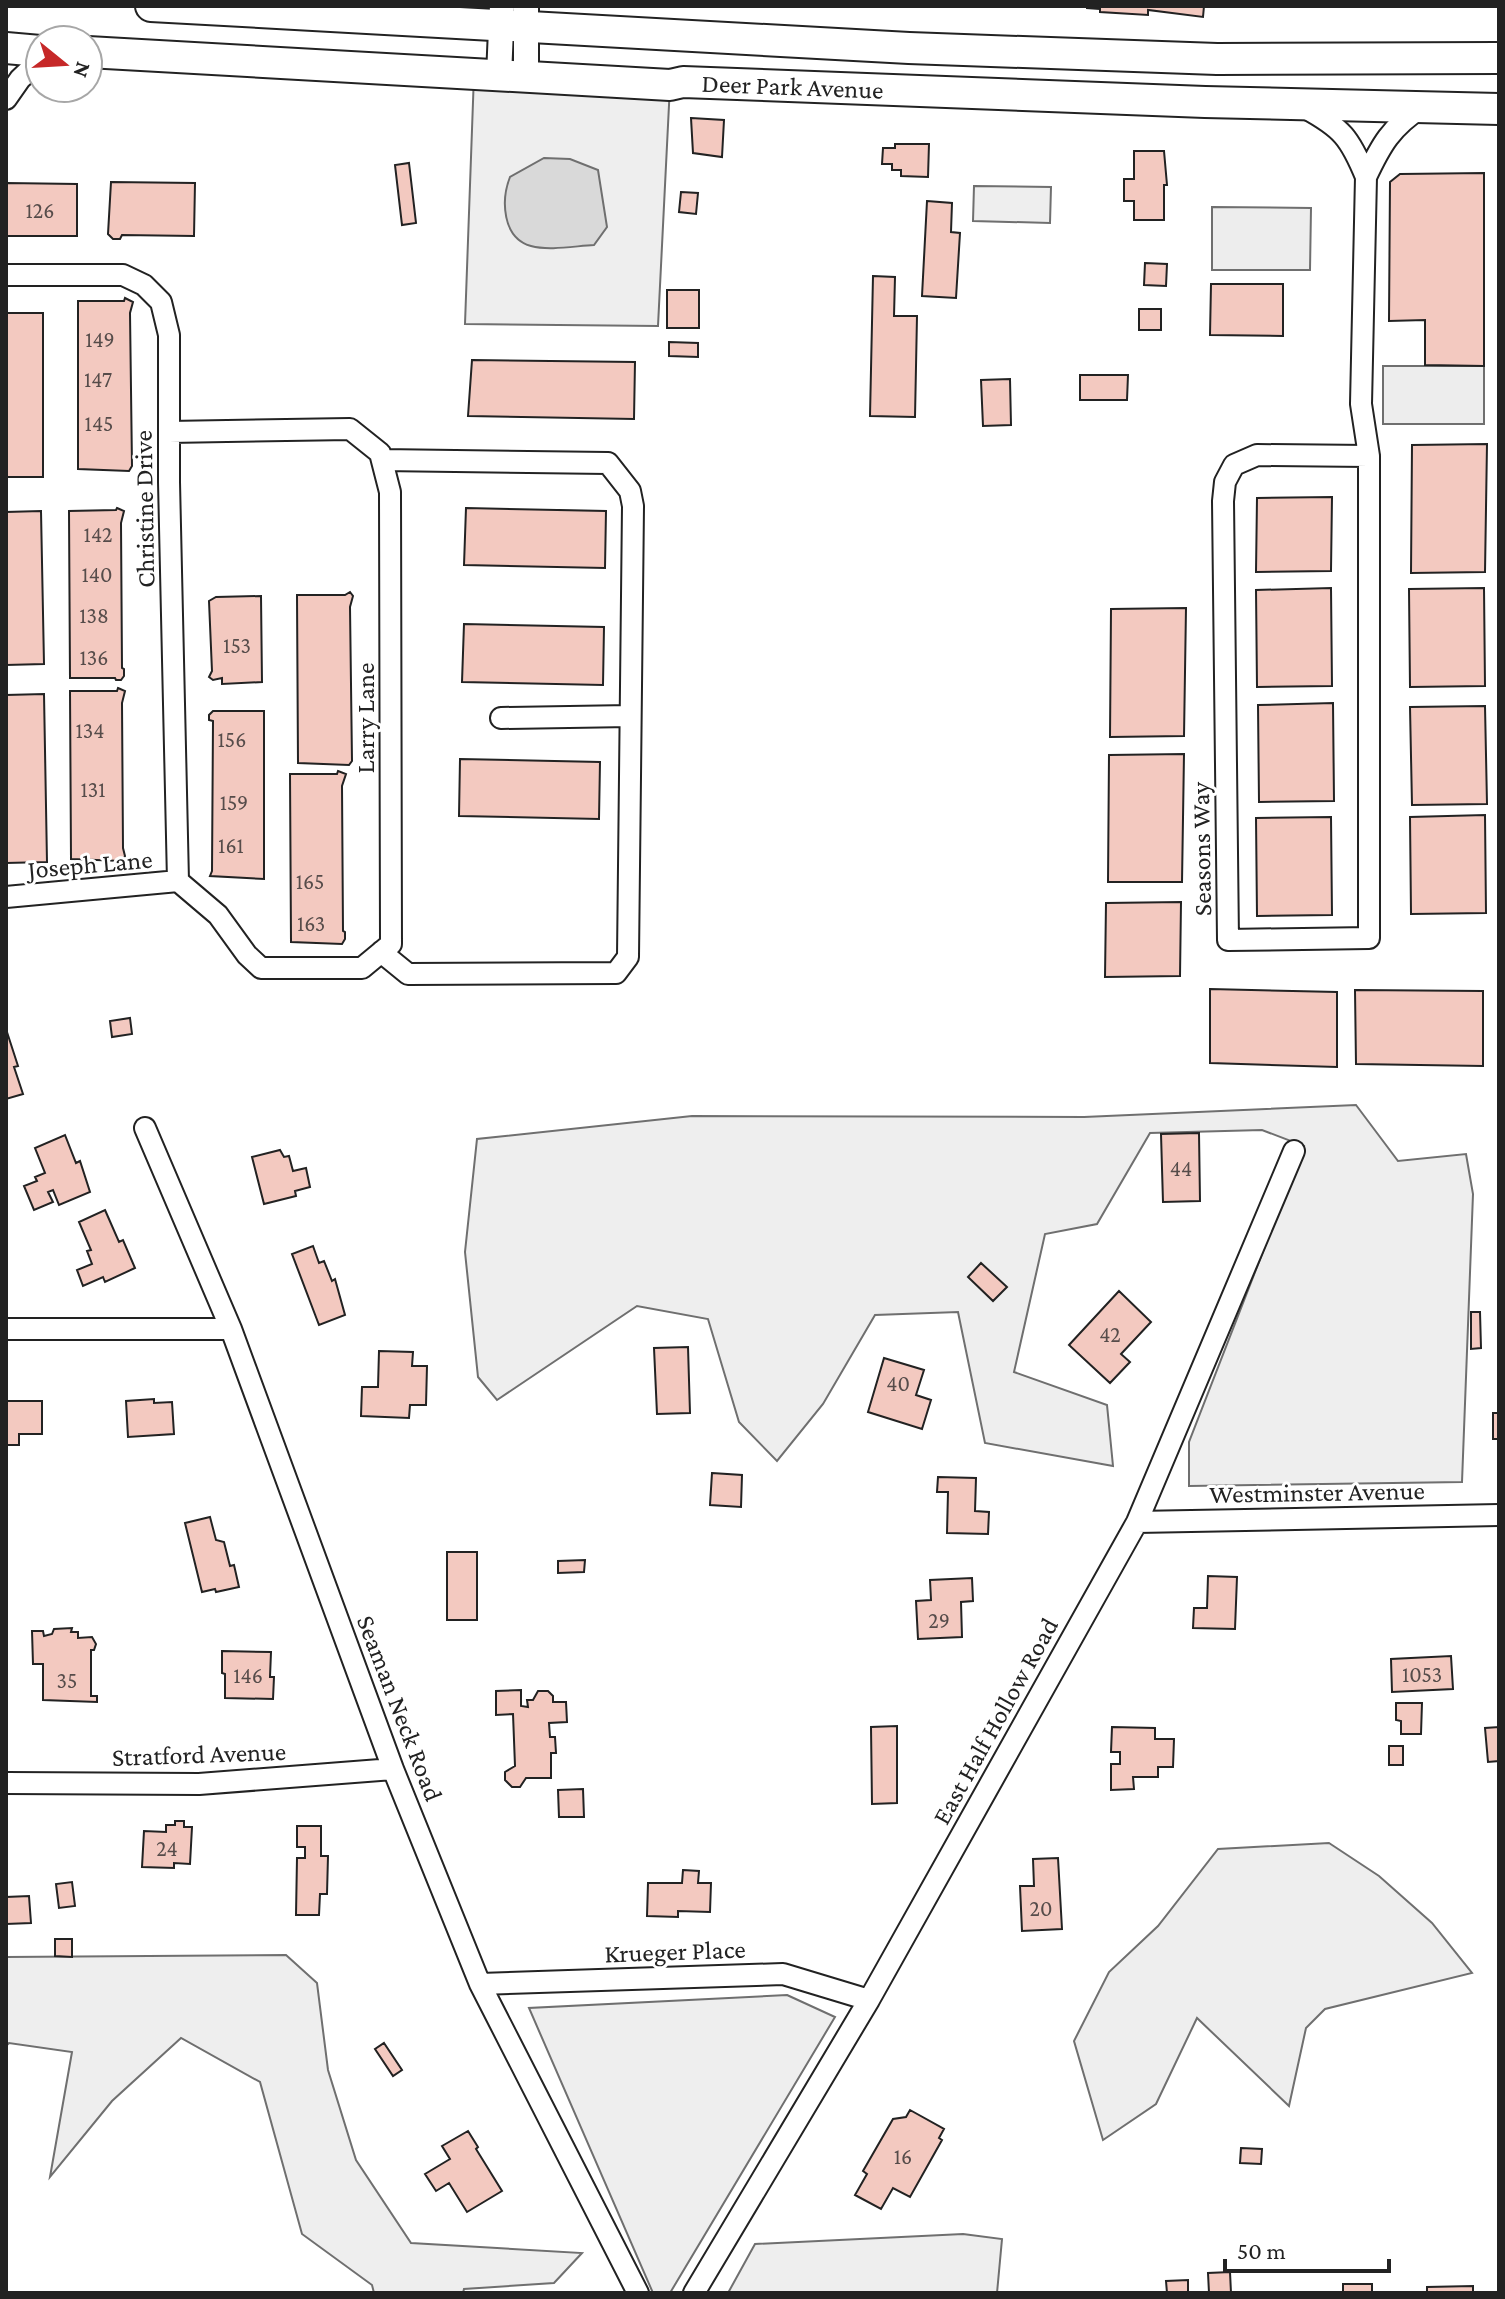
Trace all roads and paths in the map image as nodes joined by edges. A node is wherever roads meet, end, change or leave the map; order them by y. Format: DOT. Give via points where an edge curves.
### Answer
graph roads {
  1 [pos="151,6"];
  2 [pos="514,17"];
  3 [pos="104,53"];
  4 [pos="1499,58"];
  5 [pos="24,75"];
  6 [pos="512,76"];
  7 [pos="6,99"];
  8 [pos="1298,104"];
  9 [pos="1422,107"];
  10 [pos="1499,109"];
  11 [pos="1366,177"];
  12 [pos="6,275"];
  13 [pos="169,432"];
  14 [pos="1369,456"];
  15 [pos="382,460"];
  16 [pos="630,716"];
  17 [pos="501,718"];
  18 [pos="178,881"];
  19 [pos="6,897"];
  20 [pos="381,952"];
  21 [pos="145,1128"];
  22 [pos="1294,1151"];
  23 [pos="6,1329"];
  24 [pos="231,1329"];
  25 [pos="1499,1515"];
  26 [pos="1137,1522"];
  27 [pos="393,1769"];
  28 [pos="6,1783"];
  29 [pos="480,1984"];
  30 [pos="869,2000"];
  31 [pos="638,2293"];
  32 [pos="694,2293"];
  1 -- 2 [label="main road, Deer Park Avenue"];
  2 -- 4 [label="main road, Deer Park Avenue" via="909,48 1202,59"];
  2 -- 6 [label="street"];
  3 -- 6 [label="main road, Deer Park Avenue"];
  5 -- 7 [label="street"];
  6 -- 8 [label="main road, Deer Park Avenue"];
  8 -- 9 [label="main road, Deer Park Avenue"];
  8 -- 11 [label="street" via="1340,131"];
  9 -- 10 [label="main road, Deer Park Avenue"];
  9 -- 11 [label="street" via="1388,135"];
  11 -- 14 [label="street, Seasons Way" via="1361,404"];
  12 -- 13 [label="street, Christine Drive" via="123,275 144,285 161,302 169,335"];
  13 -- 15 [label="street" via="350,429"];
  13 -- 18 [label="street, Christine Drive"];
  14 -- 14 [label="street, Seasons Way" via="1369,938 1228,940 1225,482 1234,465 1257,455"];
  15 -- 16 [label="street" via="608,463 617,472 633,506"];
  15 -- 20 [label="street, Larry Lane" via="390,492 391,944"];
  16 -- 17 [label="street"];
  16 -- 20 [label="street" via="628,957 623,967 616,973 408,974"];
  18 -- 19 [label="street, Joseph Lane"];
  18 -- 20 [label="street" via="218,915 261,968 362,968"];
  21 -- 24 [label="street, Seaman Neck Road"];
  22 -- 26 [label="street, East Half Hollow Road"];
  23 -- 24 [label="street"];
  24 -- 27 [label="street, Seaman Neck Road"];
  25 -- 26 [label="street, Westminster Avenue"];
  26 -- 30 [label="street, East Half Hollow Road"];
  27 -- 28 [label="street, Stratford Avenue" via="199,1784"];
  27 -- 29 [label="street, Seaman Neck Road"];
  29 -- 30 [label="street, Krueger Place" via="783,1974"];
  29 -- 31 [label="street, Seaman Neck Road"];
  30 -- 32 [label="street, East Half Hollow Road"];
}
